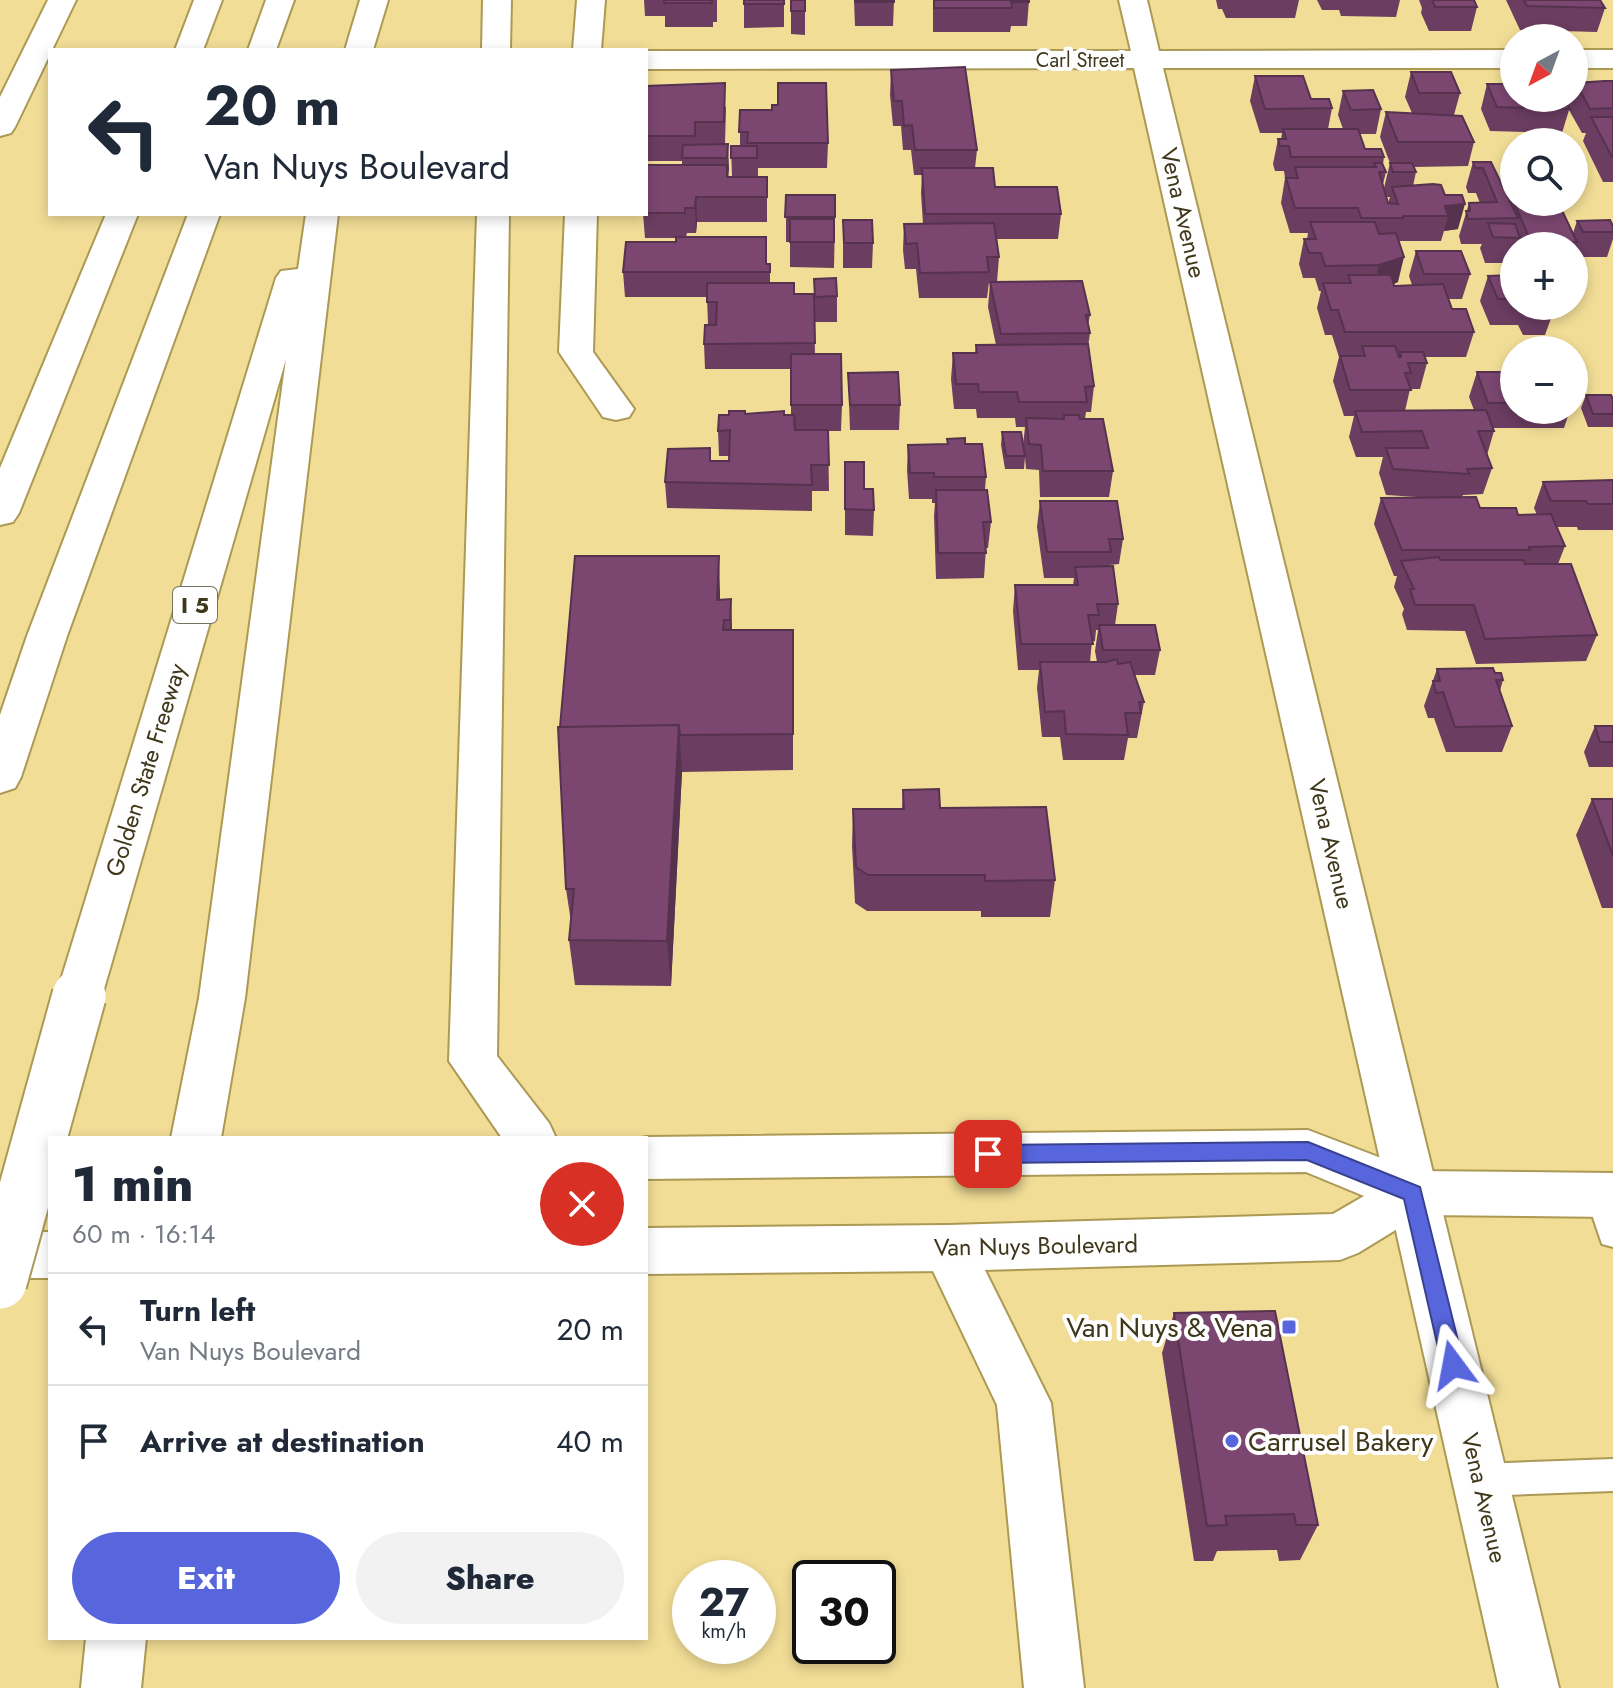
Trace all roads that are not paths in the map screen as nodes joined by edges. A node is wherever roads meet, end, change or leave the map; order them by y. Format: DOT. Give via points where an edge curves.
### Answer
graph roads {
  1 [pos="42,0"];
  2 [pos="62,0"];
  3 [pos="208,0"];
  4 [pos="280,0"];
  5 [pos="374,0"];
  6 [pos="497,0"];
  7 [pos="591,0"];
  8 [pos="1133,0"];
  9 [pos="17,32"];
  10 [pos="190,48"];
  11 [pos="263,48"];
  12 [pos="360,48"];
  13 [pos="496,48"];
  14 [pos="587,48"];
  15 [pos="1500,59"];
  16 [pos="1588,59"];
  17 [pos="1613,59"];
  18 [pos="648,60"];
  19 [pos="1147,60"];
  20 [pos="0,127"];
  21 [pos="121,216"];
  22 [pos="203,216"];
  23 [pos="311,216"];
  24 [pos="322,216"];
  25 [pos="493,216"];
  26 [pos="581,216"];
  27 [pos="616,409"];
  28 [pos="0,513"];
  29 [pos="0,777"];
  30 [pos="196,1136"];
  31 [pos="529,1136"];
  32 [pos="648,1158"];
  33 [pos="0,1163"];
  34 [pos="48,1163"];
  35 [pos="1413,1193"];
  36 [pos="1609,1208"];
  37 [pos="948,1248"];
  38 [pos="648,1251"];
  39 [pos="0,1255"];
  40 [pos="48,1255"];
  41 [pos="0,1282"];
  42 [pos="1613,1475"];
  43 [pos="1480,1480"];
  44 [pos="116,1640"];
  45 [pos="111,1688"];
  46 [pos="1054,1688"];
  47 [pos="1529,1688"];
  1 -- 9 [label="main road"];
  2 -- 20 [label="main road"];
  3 -- 10 [label="main road"];
  4 -- 11 [label="main road"];
  5 -- 12 [label="main road"];
  6 -- 13 [label="main road"];
  7 -- 14 [label="main road"];
  8 -- 19 [label="main road, Vena Avenue"];
  15 -- 19 [label="main road, Carl Street"];
  16 -- 17 [label="main road"];
  18 -- 19 [label="main road, Carl Street"];
  19 -- 35 [label="main road, Vena Avenue"];
  21 -- 28 [label="main road"];
  22 -- 29 [label="main road"];
  23 -- 41 [label="main road, Golden State Freeway / I 5, bridge" via="79,996"];
  24 -- 30 [label="main road" via="222,998"];
  25 -- 31 [label="main road" via="473,1061"];
  26 -- 27 [label="main road" via="576,352"];
  32 -- 35 [label="main road" via="1308,1151"];
  33 -- 34 [label="main road"];
  35 -- 36 [label="main road"];
  35 -- 37 [label="main road, Van Nuys Boulevard" via="1340,1237"];
  35 -- 43 [label="main road, Vena Avenue"];
  37 -- 38 [label="main road, Van Nuys Boulevard"];
  37 -- 46 [label="main road" via="1024,1403"];
  39 -- 40 [label="main road"];
  42 -- 43 [label="lane"];
  43 -- 47 [label="main road, Vena Avenue"];
  44 -- 45 [label="main road"];
}
